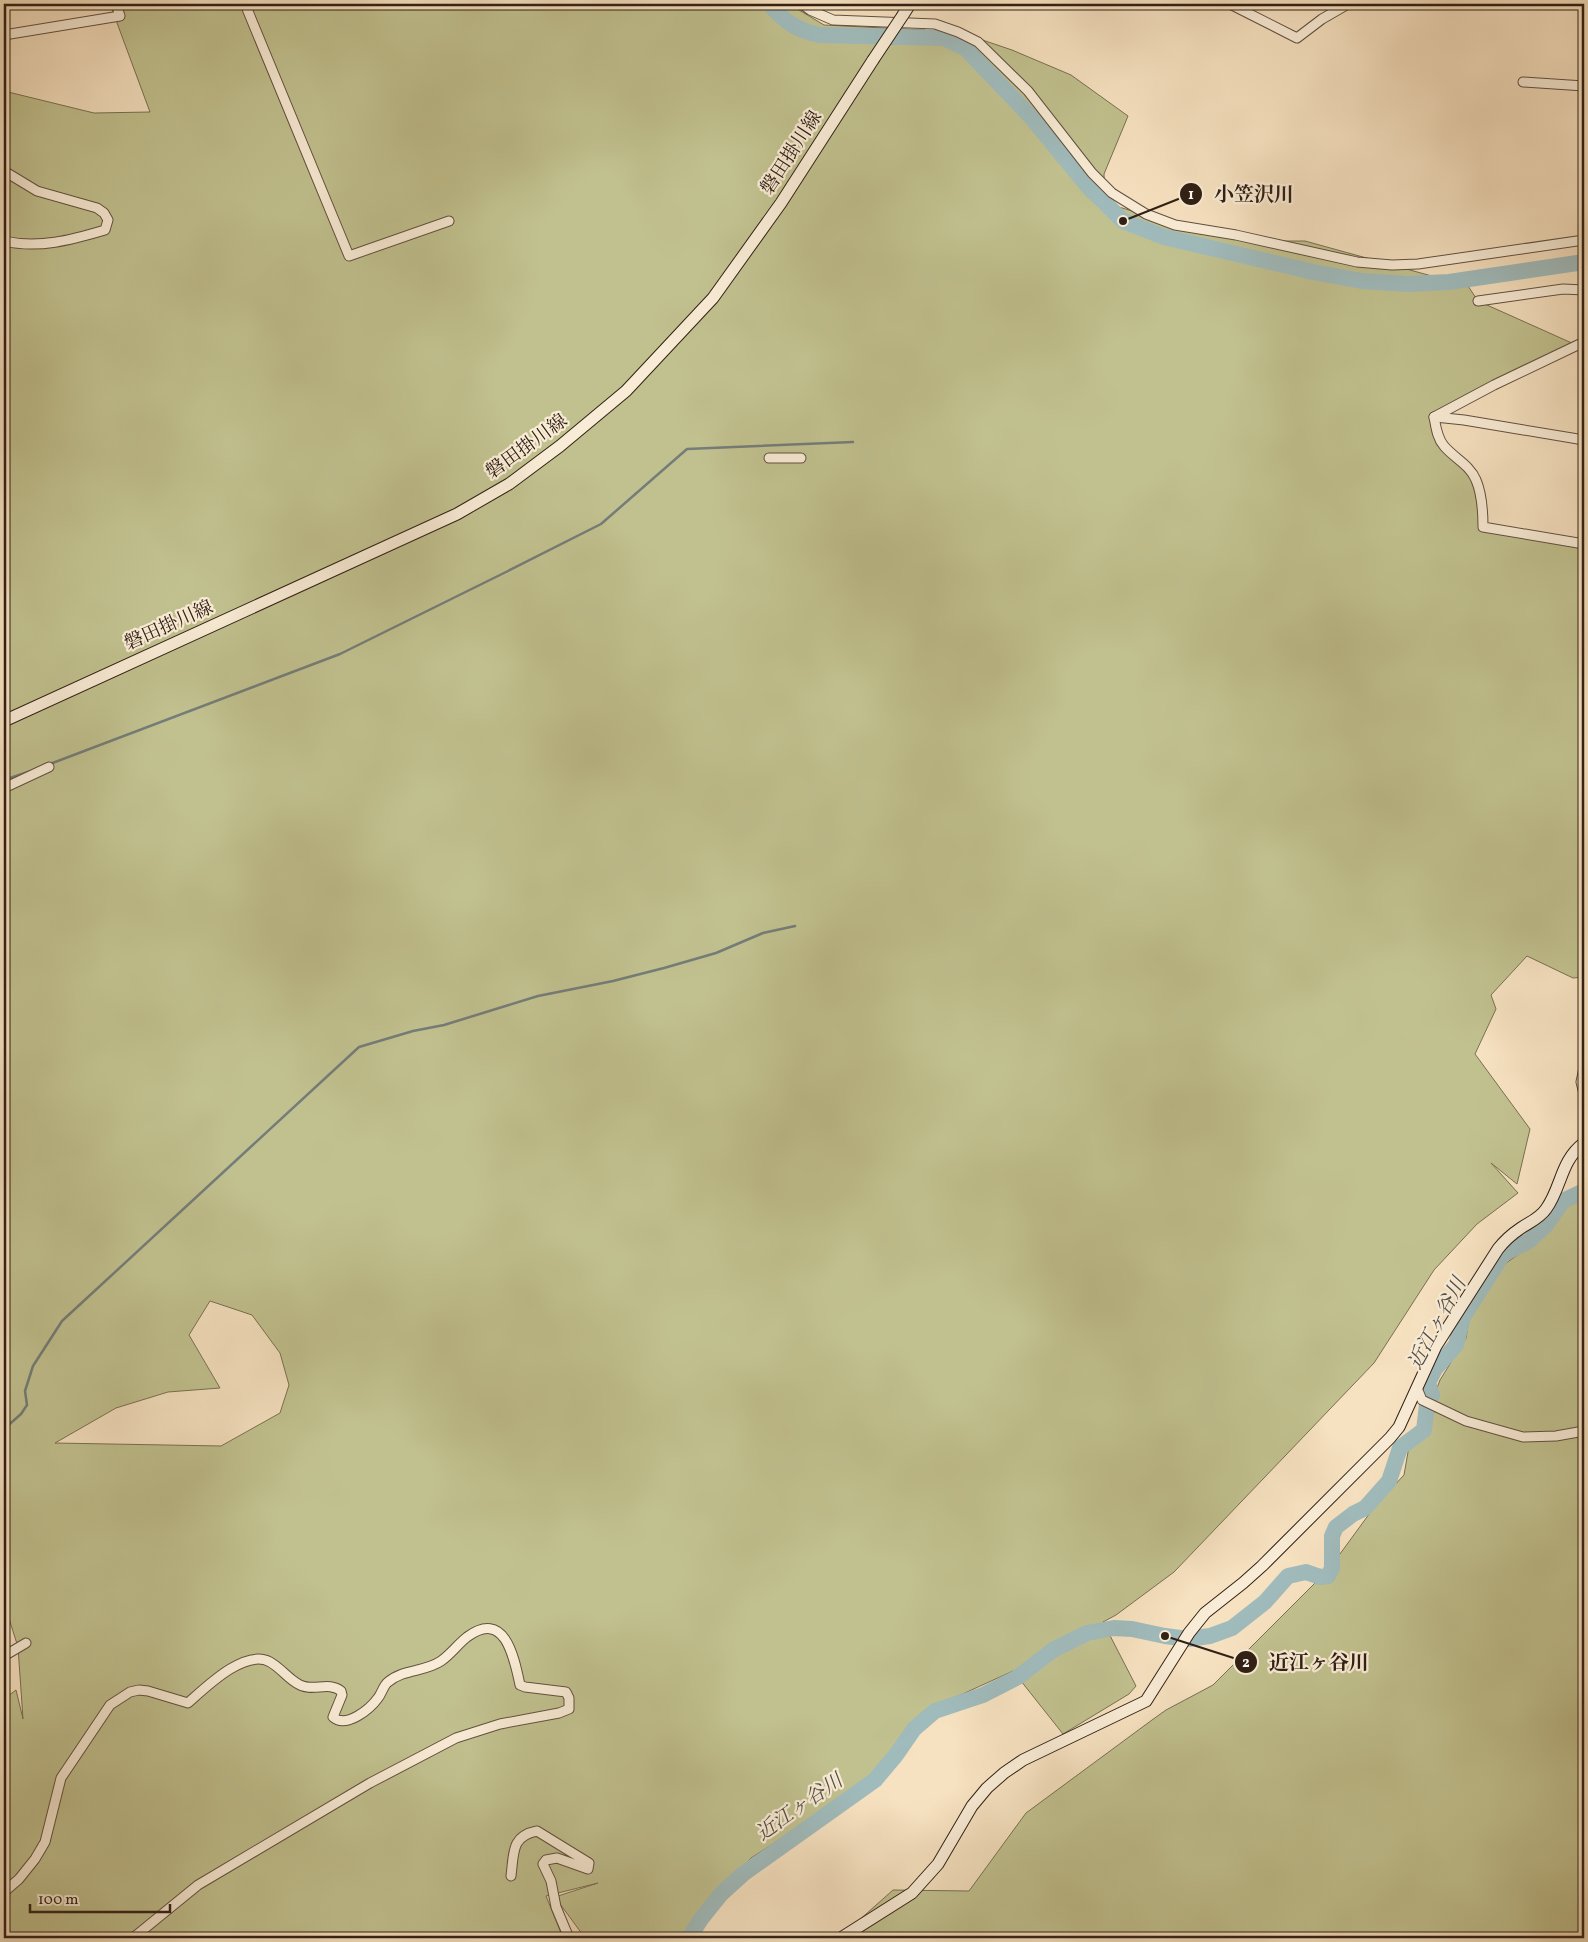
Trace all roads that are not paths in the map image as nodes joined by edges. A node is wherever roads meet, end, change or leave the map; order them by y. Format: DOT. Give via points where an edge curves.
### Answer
graph roads {
  1 [pos="116,4"];
  2 [pos="245,4"];
  3 [pos="802,4"];
  4 [pos="910,4"];
  5 [pos="1230,4"];
  6 [pos="1348,4"];
  7 [pos="4,35"];
  8 [pos="1524,82"];
  9 [pos="1584,86"];
  10 [pos="4,171"];
  11 [pos="449,222"];
  12 [pos="1584,240"];
  13 [pos="4,241"];
  14 [pos="1584,290"];
  15 [pos="1478,301"];
  16 [pos="1584,342"];
  17 [pos="1434,417"];
  18 [pos="1584,440"];
  19 [pos="769,458"];
  20 [pos="801,458"];
  21 [pos="1584,544"];
  22 [pos="4,720"];
  23 [pos="49,767"];
  24 [pos="4,788"];
  25 [pos="1584,1001"];
  26 [pos="1584,1020"];
  27 [pos="1584,1068"];
  28 [pos="1584,1094"];
  29 [pos="1584,1142"];
  30 [pos="1417,1388"];
  31 [pos="1584,1431"];
  32 [pos="26,1643"];
  33 [pos="4,1656"];
  34 [pos="511,1876"];
  35 [pos="4,1892"];
  36 [pos="133,1938"];
  37 [pos="569,1938"];
  38 [pos="841,1938"];
  1 -- 7 [label="street" via="120,16"];
  2 -- 11 [label="street" via="349,256"];
  3 -- 12 [label="street" via="833,20 935,24 978,42 1028,91 1092,173 1112,193 1146,214 1175,224 1357,262 1392,265"];
  4 -- 22 [label="main road, 磐田掛川線, bridge" via="781,203 713,298 626,392 560,446 509,484 457,514"];
  5 -- 6 [label="street" via="1297,38"];
  8 -- 9 [label="street"];
  10 -- 13 [label="street" via="37,191 97,208 108,220 105,230 71,240 49,244"];
  14 -- 15 [label="street" via="1563,289"];
  16 -- 17 [label="street"];
  17 -- 18 [label="street"];
  17 -- 21 [label="street" via="1443,446 1469,468 1476,480 1483,527"];
  19 -- 20 [label="street"];
  23 -- 24 [label="street"];
  25 -- 26 [label="street"];
  27 -- 28 [label="street" via="1581,1082"];
  29 -- 30 [label="main road" via="1567,1161 1548,1208 1506,1239 1498,1249 1440,1339"];
  30 -- 31 [label="street" via="1422,1400 1466,1421 1523,1437"];
  30 -- 38 [label="main road" via="1399,1427 1390,1438 1243,1584 1205,1613 1146,1700 1023,1760 1004,1773 972,1806 938,1864 912,1893"];
  32 -- 33 [label="street"];
  34 -- 37 [label="street" via="518,1840 526,1833 537,1831 589,1863 588,1869 557,1858 543,1864"];
  35 -- 36 [label="street" via="35,1859 45,1842 60,1778 110,1705 130,1692 148,1691 188,1703 217,1678 245,1661 259,1658 269,1661 300,1685 336,1687 342,1695 333,1717 337,1721 345,1721 378,1699 387,1682 405,1673 429,1668 482,1629 492,1629 507,1641 520,1684 566,1692 569,1708 559,1713 500,1724 456,1738 370,1783 198,1885"];
}
